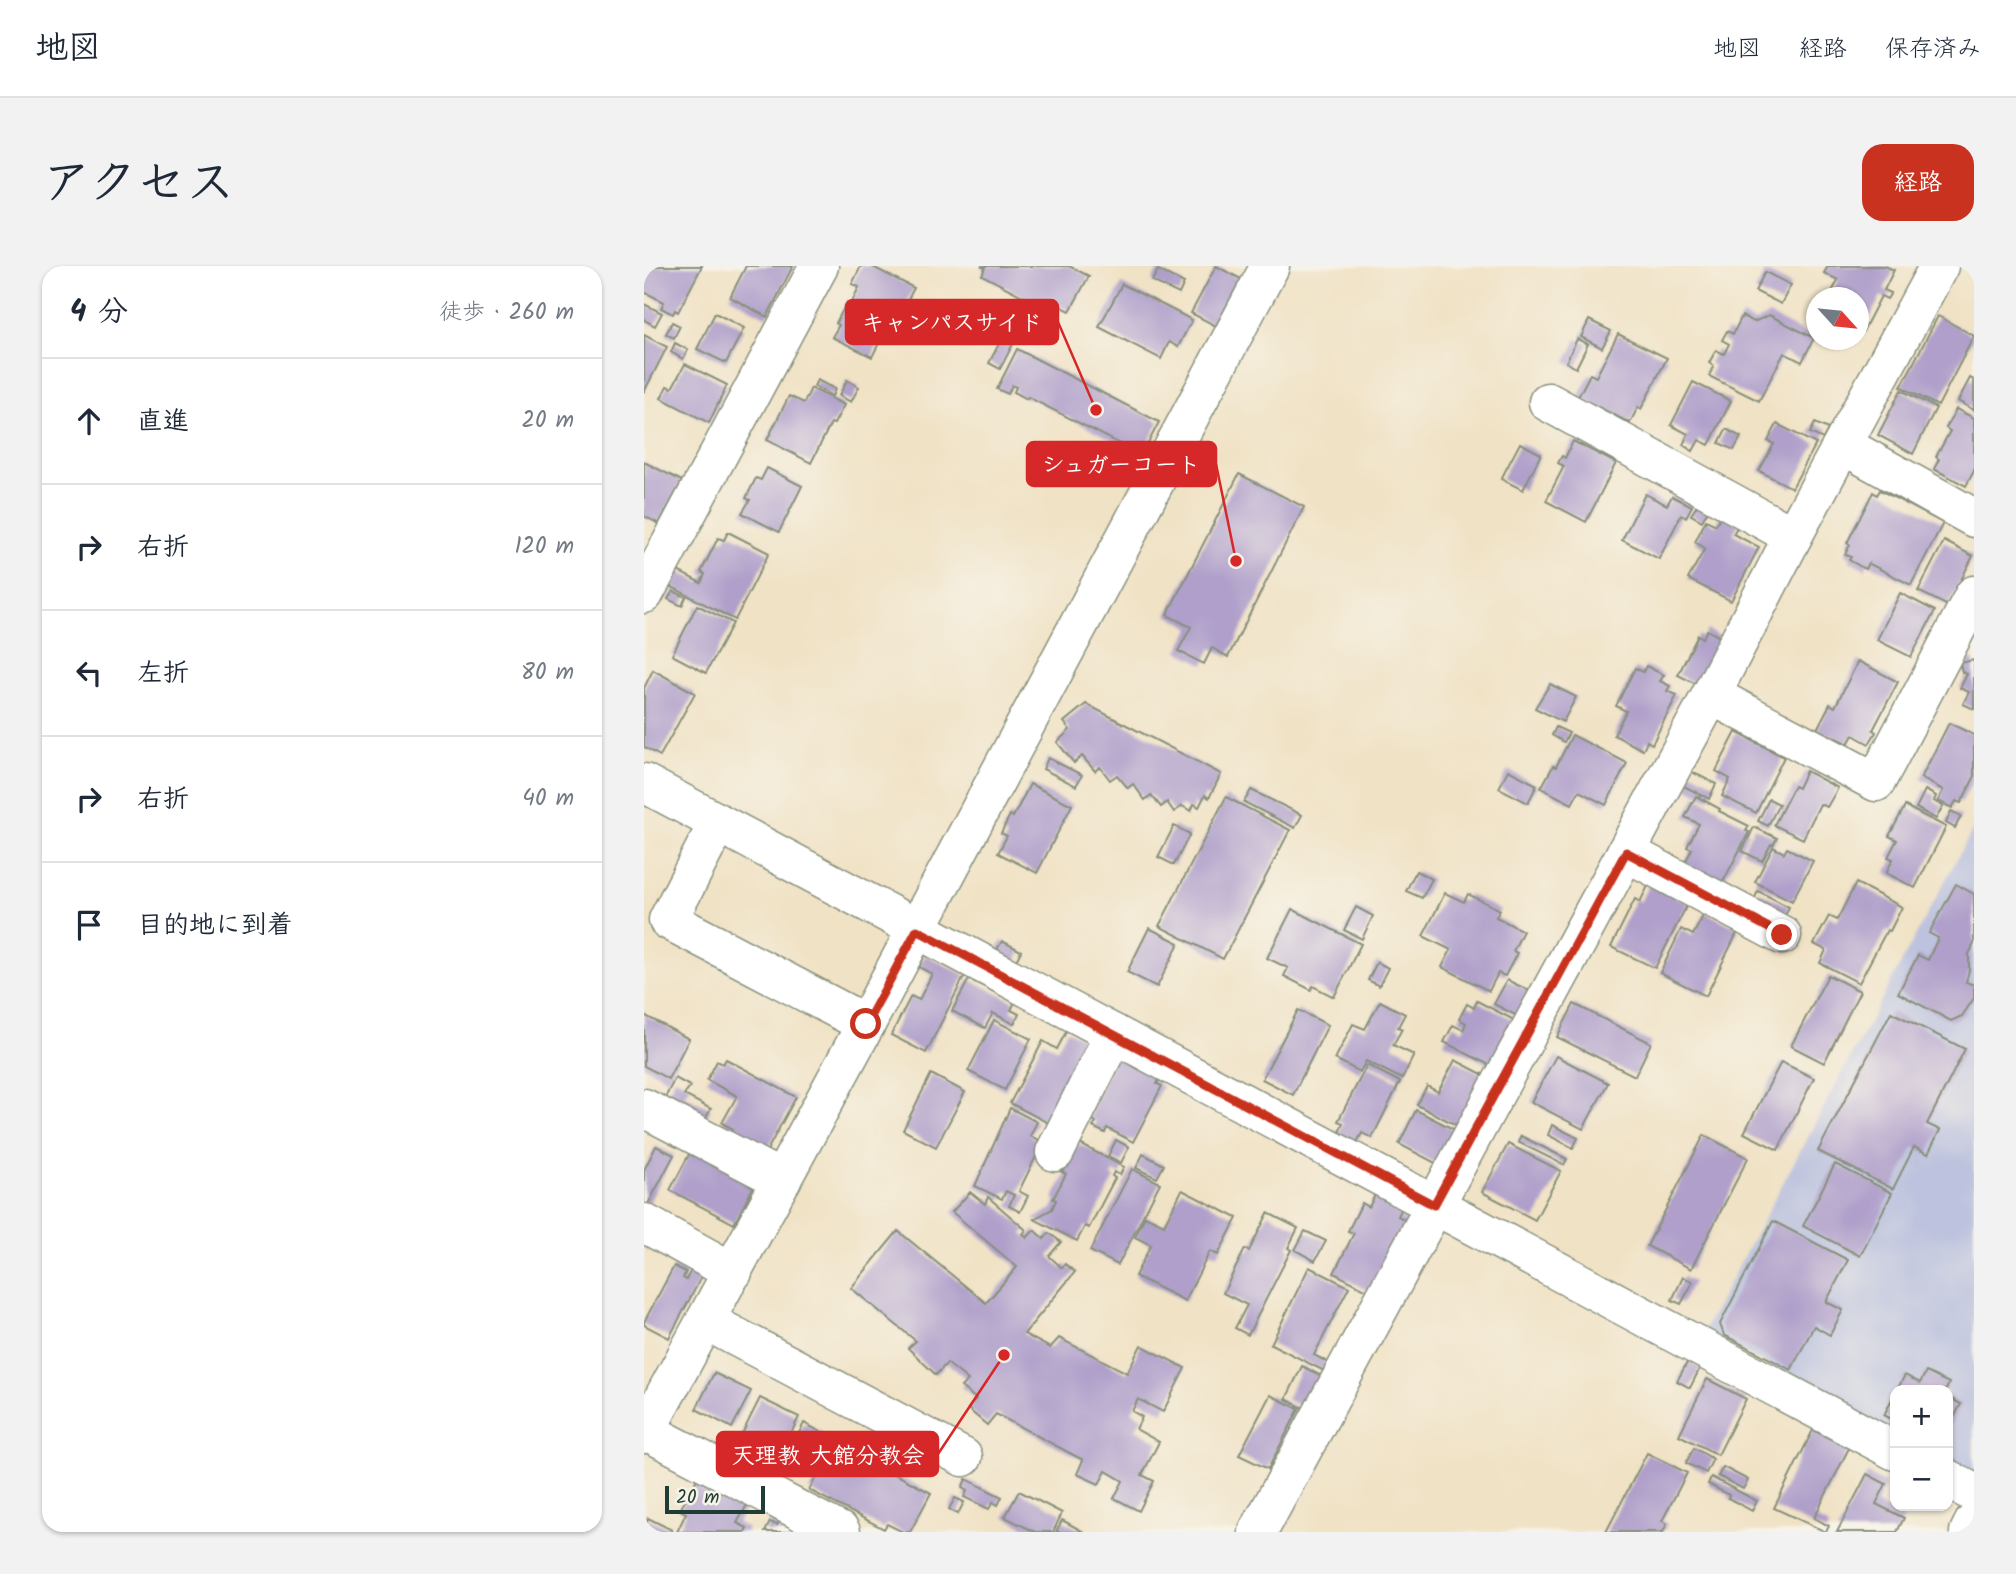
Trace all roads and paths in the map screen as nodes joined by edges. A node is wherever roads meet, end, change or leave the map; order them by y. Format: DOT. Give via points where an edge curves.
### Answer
graph roads {
  1 [pos="819,266"];
  2 [pos="1270,266"];
  3 [pos="1939,266"];
  4 [pos="1548,402"];
  5 [pos="1843,445"];
  6 [pos="1974,518"];
  7 [pos="1793,536"];
  8 [pos="644,594"];
  9 [pos="1974,594"];
  10 [pos="1712,695"];
  11 [pos="644,783"];
  12 [pos="718,823"];
  13 [pos="1626,852"];
  14 [pos="917,930"];
  15 [pos="1782,935"];
  16 [pos="866,1024"];
  17 [pos="1114,1034"];
  18 [pos="644,1108"];
  19 [pos="1055,1152"];
  20 [pos="782,1180"];
  21 [pos="1434,1205"];
  22 [pos="644,1223"];
  23 [pos="733,1272"];
  24 [pos="706,1321"];
  25 [pos="645,1432"];
  26 [pos="1890,1448"];
  27 [pos="963,1457"];
  28 [pos="1953,1482"];
  29 [pos="1974,1493"];
  30 [pos="1974,1522"];
  31 [pos="841,1532"];
  32 [pos="1258,1532"];
  33 [pos="1969,1532"];
  1 -- 8 [label="street"];
  2 -- 14 [label="street"];
  3 -- 5 [label="street"];
  4 -- 7 [label="street"];
  5 -- 6 [label="street"];
  5 -- 7 [label="street"];
  7 -- 10 [label="street"];
  9 -- 10 [label="street" via="1876,782"];
  10 -- 13 [label="street"];
  11 -- 12 [label="street"];
  12 -- 14 [label="street"];
  12 -- 16 [label="street" via="667,920"];
  13 -- 15 [label="street"];
  13 -- 21 [label="street"];
  14 -- 16 [label="street"];
  14 -- 17 [label="street"];
  16 -- 20 [label="street"];
  17 -- 19 [label="street"];
  17 -- 21 [label="street"];
  18 -- 20 [label="street"];
  20 -- 23 [label="street"];
  21 -- 26 [label="street"];
  21 -- 32 [label="street"];
  22 -- 23 [label="street"];
  23 -- 24 [label="street"];
  24 -- 25 [label="street"];
  24 -- 27 [label="street"];
  25 -- 31 [label="street"];
  28 -- 29 [label="street"];
  30 -- 33 [label="street"];
}
